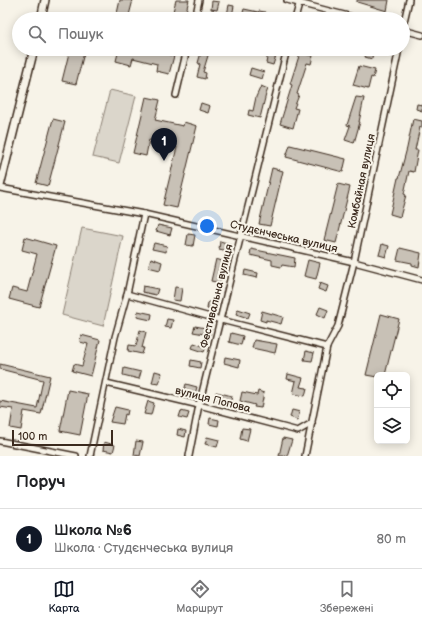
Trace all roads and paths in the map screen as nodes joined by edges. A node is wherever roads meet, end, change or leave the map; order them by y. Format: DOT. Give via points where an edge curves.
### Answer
graph roads {
  1 [pos="45,0"];
  2 [pos="200,0"];
  3 [pos="287,0"];
  4 [pos="408,0"];
  5 [pos="299,1"];
  6 [pos="42,12"];
  7 [pos="197,12"];
  8 [pos="297,12"];
  9 [pos="336,12"];
  10 [pos="406,12"];
  11 [pos="410,32"];
  12 [pos="422,35"];
  13 [pos="32,56"];
  14 [pos="185,56"];
  15 [pos="285,56"];
  16 [pos="398,56"];
  17 [pos="176,95"];
  18 [pos="1,178"];
  19 [pos="0,187"];
  20 [pos="144,214"];
  21 [pos="240,236"];
  22 [pos="354,262"];
  23 [pos="422,280"];
  24 [pos="127,294"];
  25 [pos="221,320"];
  26 [pos="327,346"];
  27 [pos="106,383"];
  28 [pos="199,405"];
  29 [pos="312,423"];
  30 [pos="0,441"];
  31 [pos="76,456"];
  32 [pos="90,456"];
  33 [pos="189,456"];
  34 [pos="305,456"];
  1 -- 6 [label="street"];
  2 -- 7 [label="street"];
  3 -- 5 [label="street"];
  4 -- 10 [label="street"];
  5 -- 8 [label="street"];
  5 -- 9 [label="street"];
  11 -- 12 [label="street"];
  13 -- 18 [label="street"];
  14 -- 17 [label="street"];
  15 -- 21 [label="street, Фестивальна вулиця"];
  16 -- 22 [label="street, Комбайная вулиця"];
  18 -- 19 [label="street"];
  19 -- 20 [label="street, Студєнчеська вулиця"];
  20 -- 21 [label="street, Студєнчеська вулиця"];
  20 -- 24 [label="street"];
  21 -- 22 [label="street, Студєнчеська вулиця"];
  21 -- 25 [label="street, Фестивальна вулиця"];
  22 -- 23 [label="street, Студєнчеська вулиця"];
  22 -- 26 [label="street, Комбайная вулиця" via="338,326"];
  24 -- 25 [label="street"];
  24 -- 27 [label="street"];
  25 -- 26 [label="street"];
  25 -- 28 [label="street, Фестивальна вулиця"];
  26 -- 29 [label="street, Комбайная вулиця"];
  27 -- 28 [label="street, вулиця Попова"];
  27 -- 32 [label="street"];
  28 -- 29 [label="street, вулиця Попова" via="298,431"];
  28 -- 33 [label="street, Фестивальна вулиця"];
  29 -- 34 [label="street, Комбайная вулиця"];
  30 -- 31 [label="street"];
}
